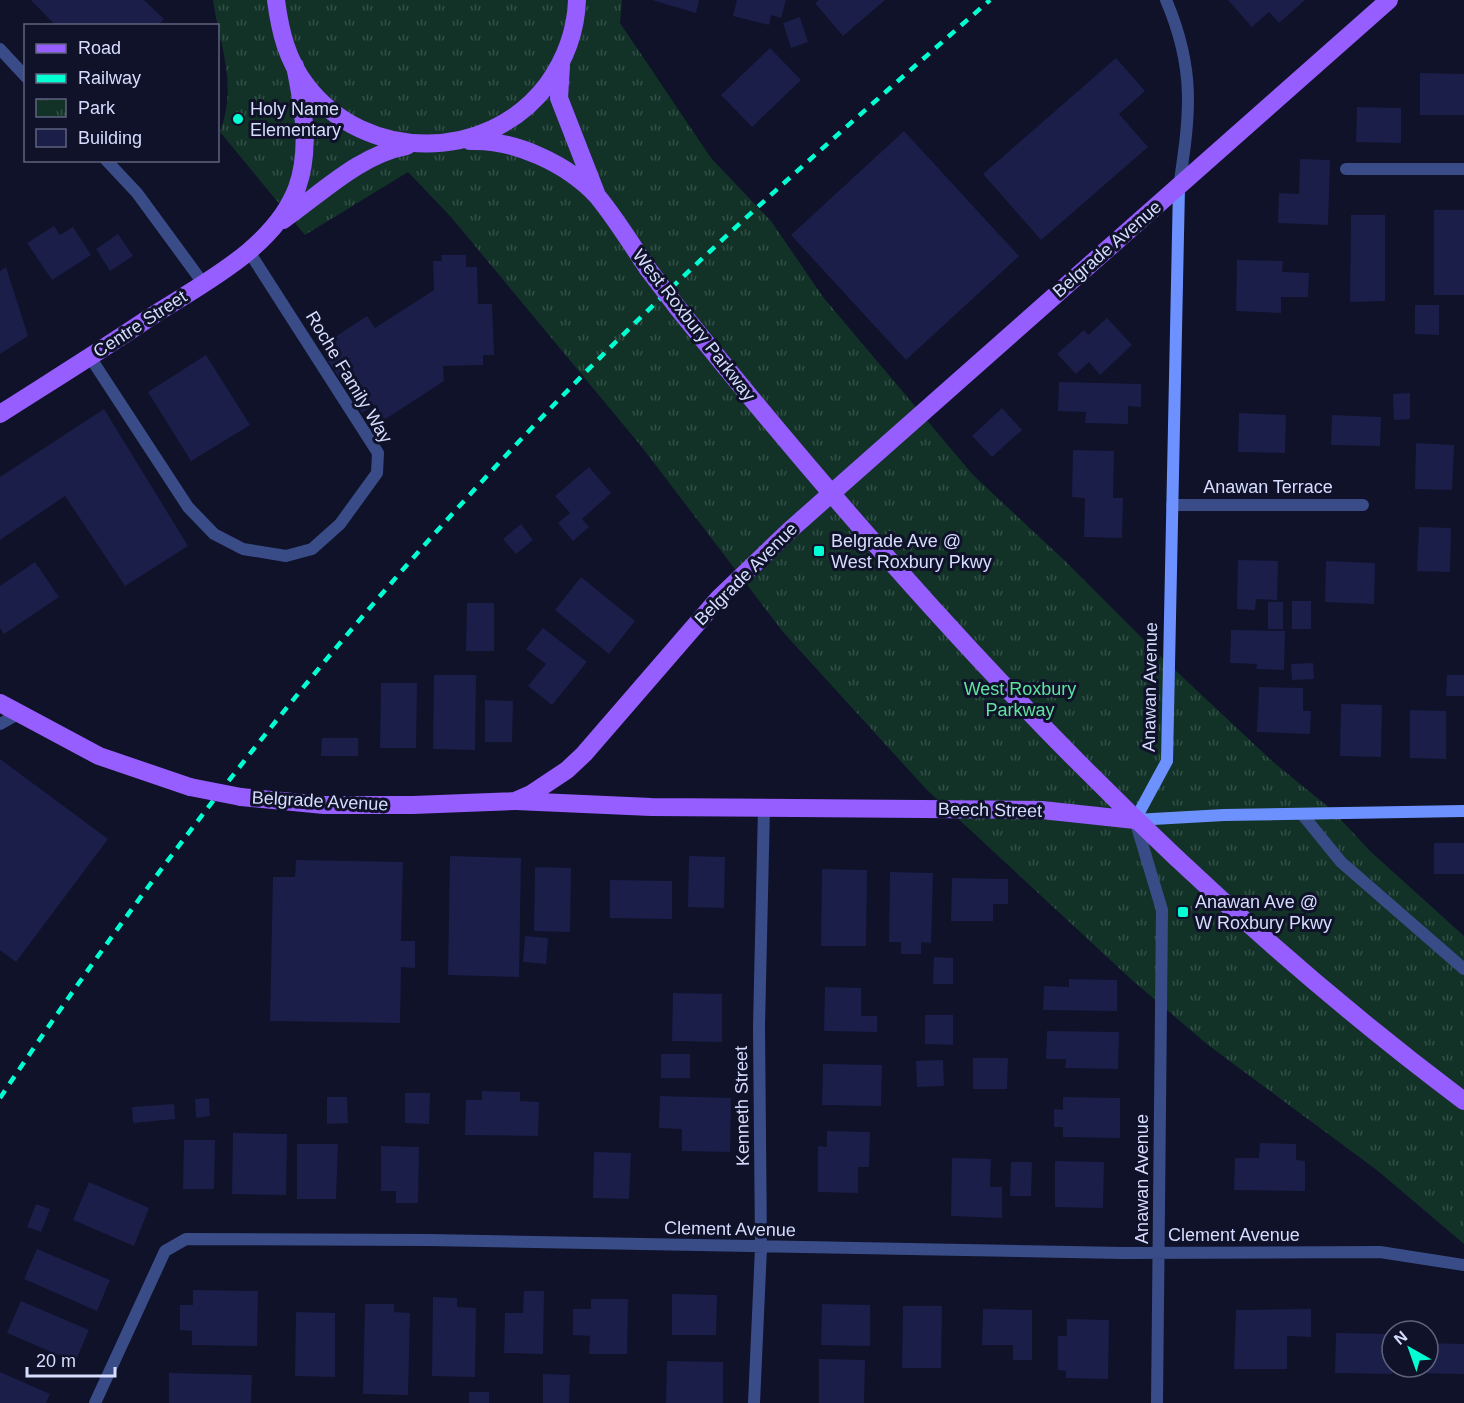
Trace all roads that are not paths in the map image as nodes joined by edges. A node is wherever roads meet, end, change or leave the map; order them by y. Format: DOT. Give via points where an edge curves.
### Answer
graph roads {
  1 [pos="276,0"];
  2 [pos="577,0"];
  3 [pos="1166,0"];
  4 [pos="1389,0"];
  5 [pos="0,49"];
  6 [pos="563,58"];
  7 [pos="295,66"];
  8 [pos="24,75"];
  9 [pos="459,141"];
  10 [pos="414,144"];
  11 [pos="108,162"];
  12 [pos="1346,169"];
  13 [pos="1464,169"];
  14 [pos="1179,187"];
  15 [pos="598,197"];
  16 [pos="274,226"];
  17 [pos="248,250"];
  18 [pos="202,283"];
  19 [pos="90,357"];
  20 [pos="0,414"];
  21 [pos="830,493"];
  22 [pos="1172,505"];
  23 [pos="1363,505"];
  24 [pos="0,703"];
  25 [pos="18,714"];
  26 [pos="0,724"];
  27 [pos="514,801"];
  28 [pos="764,807"];
  29 [pos="1464,811"];
  30 [pos="1302,814"];
  31 [pos="1135,820"];
  32 [pos="1464,969"];
  33 [pos="1464,1101"];
  34 [pos="762,1248"];
  35 [pos="1159,1253"];
  36 [pos="1464,1265"];
  37 [pos="96,1403"];
  38 [pos="754,1403"];
  39 [pos="1157,1403"];
  1 -- 7 [label="main road" via="285,45"];
  2 -- 6 [label="main road"];
  3 -- 14 [label="street, Anawan Avenue" via="1176,22 1189,81"];
  4 -- 14 [label="main road, Belgrade Avenue"];
  5 -- 8 [label="street"];
  6 -- 9 [label="main road" via="542,91 513,117"];
  6 -- 15 [label="main road, West Roxbury Parkway" via="558,77 559,98"];
  7 -- 10 [label="main road" via="306,84 336,115 373,135"];
  7 -- 16 [label="main road, Centre Street" via="303,107 304,155 297,187"];
  9 -- 10 [label="main road"];
  9 -- 15 [label="main road, West Roxbury Parkway" via="486,141 525,151 560,168"];
  10 -- 16 [label="main road, Centre Street" via="380,153 360,164"];
  11 -- 18 [label="street" via="137,193"];
  12 -- 13 [label="street"];
  14 -- 21 [label="main road, Belgrade Avenue"];
  14 -- 22 [label="street, Anawan Avenue"];
  15 -- 21 [label="main road, West Roxbury Parkway, bridge" via="677,308"];
  16 -- 17 [label="main road, Centre Street"];
  17 -- 18 [label="main road, Centre Street"];
  17 -- 19 [label="street, Roche Family Way" via="378,453 377,473 340,524 312,549 286,556 243,549 214,534 188,507"];
  18 -- 19 [label="main road, Centre Street"];
  19 -- 20 [label="main road, Centre Street"];
  21 -- 27 [label="main road, Belgrade Avenue" via="719,598 584,754 549,783"];
  21 -- 31 [label="main road, West Roxbury Parkway" via="989,672"];
  22 -- 23 [label="street, Anawan Terrace"];
  22 -- 31 [label="street, Anawan Avenue" via="1167,761"];
  24 -- 25 [label="main road, Belgrade Avenue"];
  25 -- 26 [label="street"];
  25 -- 27 [label="main road, Belgrade Avenue, bridge" via="99,756 190,787 241,797 324,805"];
  27 -- 28 [label="main road, Beech Street"];
  28 -- 31 [label="main road, Beech Street" via="1042,810"];
  28 -- 34 [label="street, Kenneth Street" via="759,1026"];
  29 -- 30 [label="street, Beech Street"];
  30 -- 31 [label="street, Beech Street"];
  30 -- 32 [label="street" via="1341,862"];
  31 -- 33 [label="main road, West Roxbury Parkway" via="1302,972"];
  31 -- 35 [label="street, Anawan Avenue" via="1162,910"];
  34 -- 35 [label="street, Clement Avenue"];
  34 -- 37 [label="street, Clement Avenue" via="186,1239 165,1251"];
  34 -- 38 [label="street, Kenneth Street"];
  35 -- 36 [label="street, Clement Avenue" via="1380,1252"];
  35 -- 39 [label="street, Anawan Avenue"];
}
